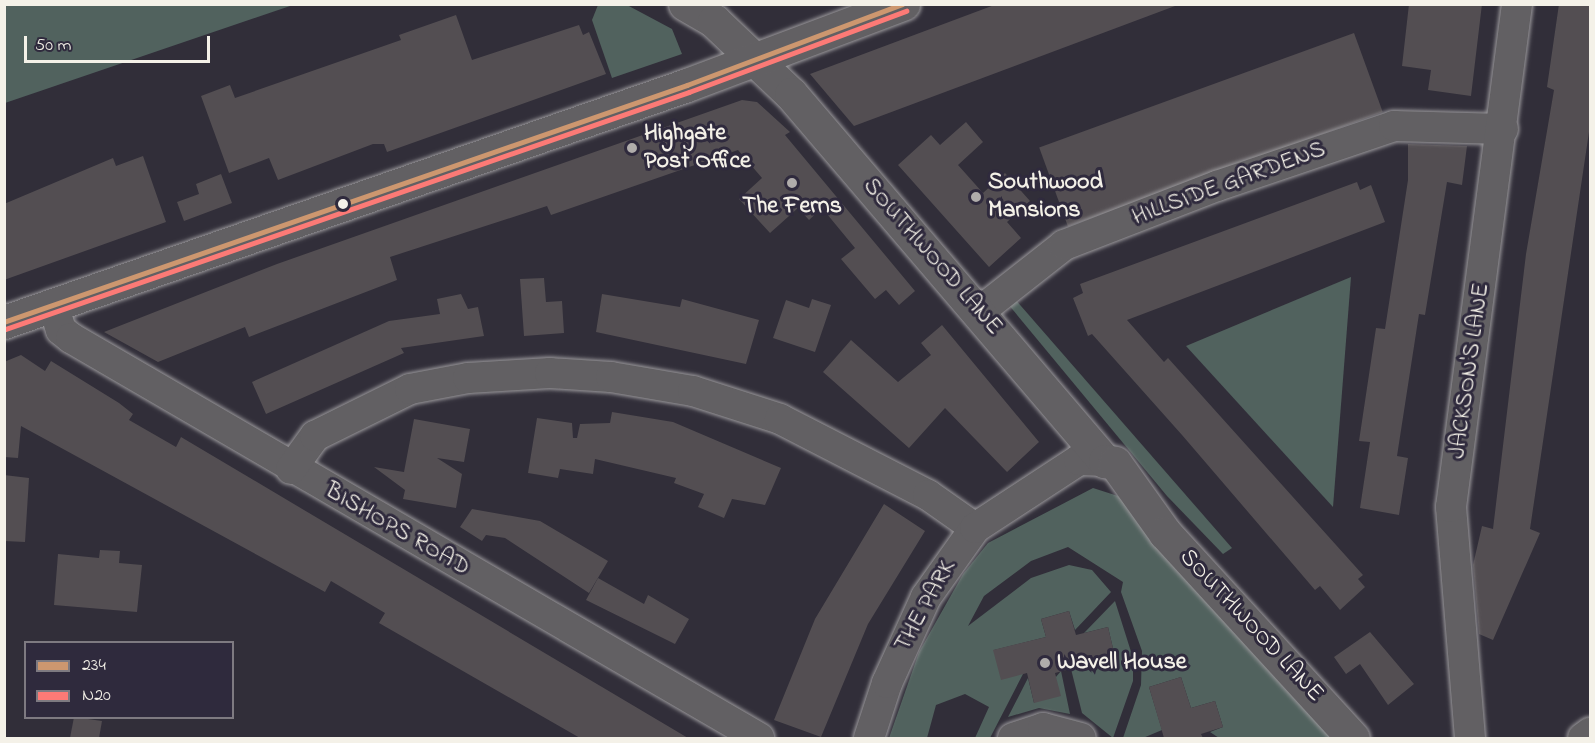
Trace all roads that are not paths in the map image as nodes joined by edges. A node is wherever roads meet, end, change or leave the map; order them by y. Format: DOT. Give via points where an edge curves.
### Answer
graph roads {
  1 [pos="685,4"];
  2 [pos="903,4"];
  3 [pos="1517,4"];
  4 [pos="754,59"];
  5 [pos="1503,129"];
  6 [pos="53,304"];
  7 [pos="979,312"];
  8 [pos="4,322"];
  9 [pos="1105,461"];
  10 [pos="291,469"];
  11 [pos="975,528"];
  12 [pos="1590,733"];
  13 [pos="759,738"];
  14 [pos="869,738"];
  15 [pos="1013,738"];
  16 [pos="1081,738"];
  17 [pos="1353,738"];
  18 [pos="1470,738"];
  19 [pos="1583,738"];
  1 -- 4 [label="main road, SOUTHWOOD LANE" via="714,21"];
  2 -- 4 [label="main road"];
  3 -- 5 [label="street, JACKSON'S LANE"];
  4 -- 6 [label="main road"];
  4 -- 7 [label="main road, SOUTHWOOD LANE" via="803,107"];
  5 -- 7 [label="street, HILLSIDE GARDENS" via="1394,126 1217,186 1064,245"];
  5 -- 18 [label="street, JACKSON'S LANE" via="1451,507"];
  6 -- 8 [label="main road"];
  6 -- 10 [label="street, BISHOPS ROAD" via="61,330 71,338"];
  7 -- 9 [label="main road, SOUTHWOOD LANE"];
  9 -- 11 [label="street, THE PARK" via="1079,460"];
  9 -- 17 [label="main road, SOUTHWOOD LANE" via="1115,463 1127,487"];
  10 -- 11 [label="street" via="315,436 410,389 468,378 550,373 611,377 693,391 780,419 928,495"];
  10 -- 13 [label="street, BISHOPS ROAD"];
  11 -- 14 [label="street, THE PARK" via="917,615"];
  12 -- 19 [label="street"];
  15 -- 16 [label="street" via="1043,728"];
}
